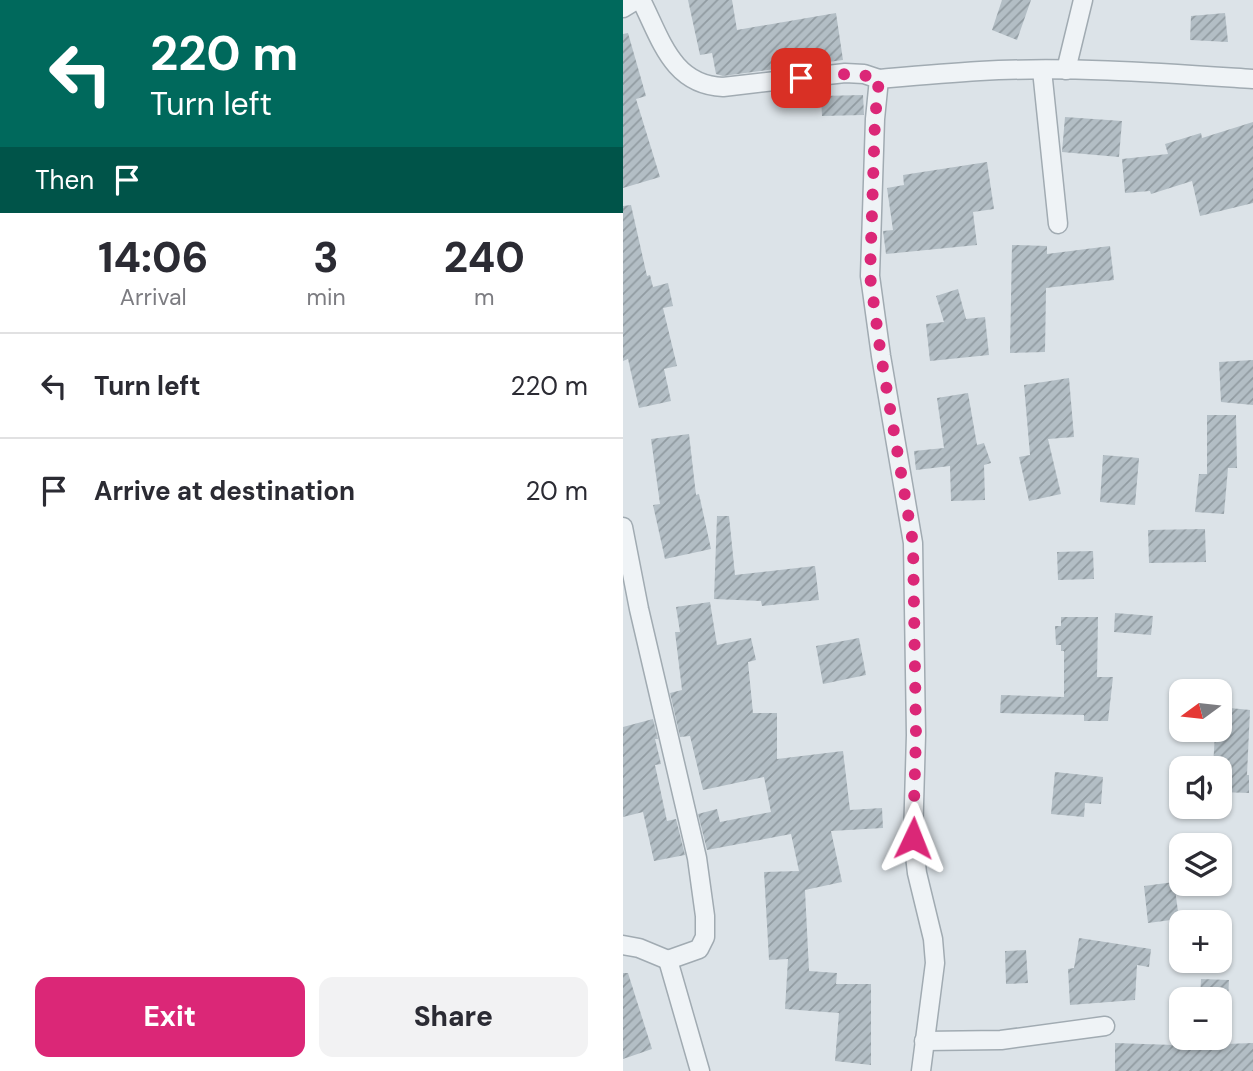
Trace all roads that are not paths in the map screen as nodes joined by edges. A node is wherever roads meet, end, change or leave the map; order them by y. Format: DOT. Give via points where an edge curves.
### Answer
graph roads {
  1 [pos="638,0"];
  2 [pos="1083,0"];
  3 [pos="623,8"];
  4 [pos="1042,70"];
  5 [pos="1066,70"];
  6 [pos="879,79"];
  7 [pos="1253,79"];
  8 [pos="1058,224"];
  9 [pos="623,527"];
  10 [pos="623,945"];
  11 [pos="668,960"];
  12 [pos="1105,1026"];
  13 [pos="924,1041"];
  14 [pos="699,1071"];
  15 [pos="921,1071"];
  1 -- 3 [label="street"];
  1 -- 6 [label="street" via="675,65 699,83 723,87 845,73"];
  2 -- 5 [label="street"];
  4 -- 5 [label="street"];
  4 -- 6 [label="street"];
  4 -- 8 [label="street"];
  5 -- 7 [label="street"];
  6 -- 13 [label="street" via="870,276 913,543 913,838 935,963"];
  9 -- 11 [label="street" via="697,858 705,916 705,937 699,948"];
  10 -- 11 [label="street"];
  11 -- 14 [label="street"];
  12 -- 13 [label="street" via="1001,1040"];
  13 -- 15 [label="street"];
}
